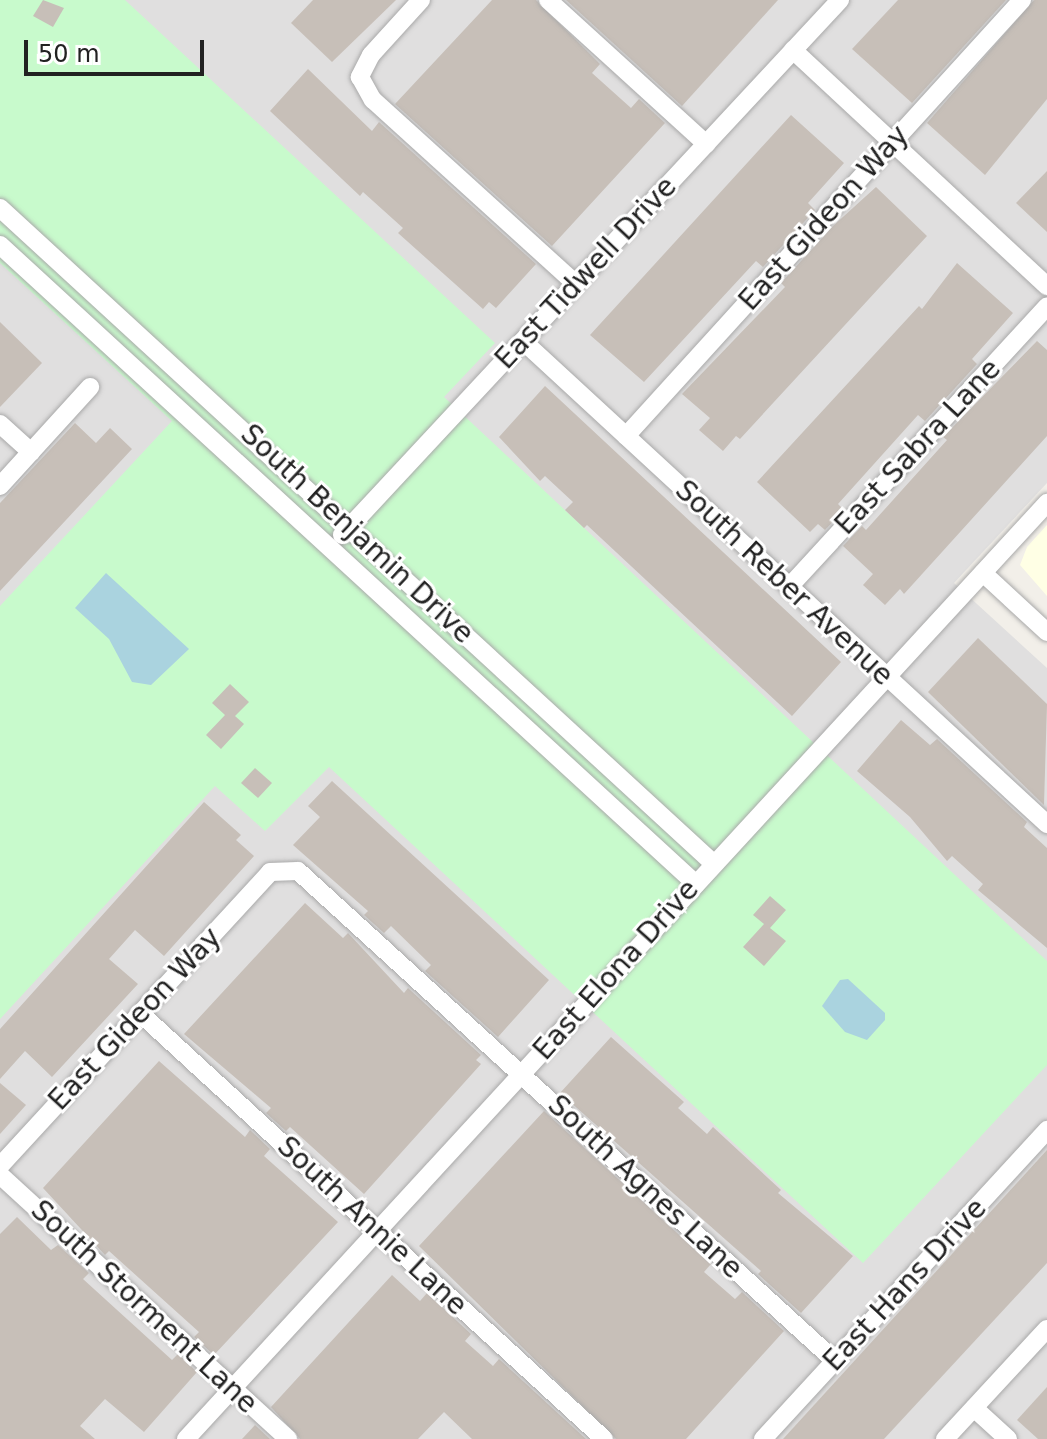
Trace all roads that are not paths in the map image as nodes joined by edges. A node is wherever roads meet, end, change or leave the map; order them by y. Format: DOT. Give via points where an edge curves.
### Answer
graph roads {
  1 [pos="421,0"];
  2 [pos="548,0"];
  3 [pos="1022,0"];
  4 [pos="835,2"];
  5 [pos="793,50"];
  6 [pos="892,143"];
  7 [pos="706,144"];
  8 [pos="0,208"];
  9 [pos="0,245"];
  10 [pos="576,284"];
  11 [pos="1047,286"];
  12 [pos="1047,306"];
  13 [pos="523,341"];
  14 [pos="90,387"];
  15 [pos="0,424"];
  16 [pos="626,436"];
  17 [pos="31,452"];
  18 [pos="0,486"];
  19 [pos="1047,503"];
  20 [pos="350,527"];
  21 [pos="332,546"];
  22 [pos="983,573"];
  23 [pos="789,587"];
  24 [pos="1047,632"];
  25 [pos="885,676"];
  26 [pos="1047,824"];
  27 [pos="713,863"];
  28 [pos="270,872"];
  29 [pos="696,884"];
  30 [pos="140,1013"];
  31 [pos="522,1073"];
  32 [pos="1047,1130"];
  33 [pos="0,1166"];
  34 [pos="0,1175"];
  35 [pos="377,1231"];
  36 [pos="1047,1329"];
  37 [pos="835,1361"];
  38 [pos="233,1388"];
  39 [pos="974,1408"];
  40 [pos="186,1439"];
  41 [pos="288,1439"];
  42 [pos="604,1439"];
  43 [pos="763,1439"];
  44 [pos="945,1439"];
  45 [pos="1008,1439"];
  1 -- 10 [label="street" via="371,55 360,77 373,100"];
  2 -- 7 [label="street"];
  3 -- 6 [label="street, East Gideon Way"];
  4 -- 5 [label="street, East Tidwell Drive"];
  5 -- 6 [label="street"];
  5 -- 7 [label="street, East Tidwell Drive"];
  6 -- 11 [label="street"];
  6 -- 16 [label="street, East Gideon Way"];
  7 -- 10 [label="street, East Tidwell Drive"];
  8 -- 20 [label="street, South Benjamin Drive"];
  9 -- 21 [label="street, South Benjamin Drive"];
  10 -- 13 [label="street, East Tidwell Drive"];
  12 -- 23 [label="street, East Sabra Lane"];
  13 -- 16 [label="street, South Reber Avenue"];
  13 -- 20 [label="street, East Tidwell Drive"];
  14 -- 17 [label="street"];
  15 -- 17 [label="street"];
  16 -- 23 [label="street, South Reber Avenue"];
  17 -- 18 [label="street"];
  19 -- 22 [label="street, East Elona Drive"];
  20 -- 21 [label="street, East Tidwell Drive"];
  20 -- 27 [label="street, South Benjamin Drive"];
  21 -- 29 [label="street, South Benjamin Drive"];
  22 -- 24 [label="street"];
  22 -- 25 [label="street, East Elona Drive"];
  23 -- 25 [label="street, South Reber Avenue"];
  25 -- 26 [label="street, South Reber Avenue"];
  25 -- 27 [label="street, East Elona Drive"];
  27 -- 29 [label="street, East Elona Drive"];
  28 -- 30 [label="street, East Gideon Way"];
  28 -- 31 [label="street, South Agnes Lane" via="298,871"];
  29 -- 31 [label="street, East Elona Drive"];
  30 -- 33 [label="street, East Gideon Way"];
  30 -- 35 [label="street, South Annie Lane"];
  31 -- 35 [label="street, East Elona Drive"];
  31 -- 37 [label="street, South Agnes Lane"];
  32 -- 37 [label="street, East Hans Drive"];
  34 -- 38 [label="street, South Storment Lane"];
  35 -- 38 [label="street, East Elona Drive"];
  35 -- 42 [label="street, South Annie Lane"];
  36 -- 39 [label="street"];
  37 -- 43 [label="street, East Hans Drive"];
  38 -- 40 [label="street, East Elona Drive"];
  38 -- 41 [label="street, South Storment Lane"];
  39 -- 44 [label="street"];
  39 -- 45 [label="street"];
}
